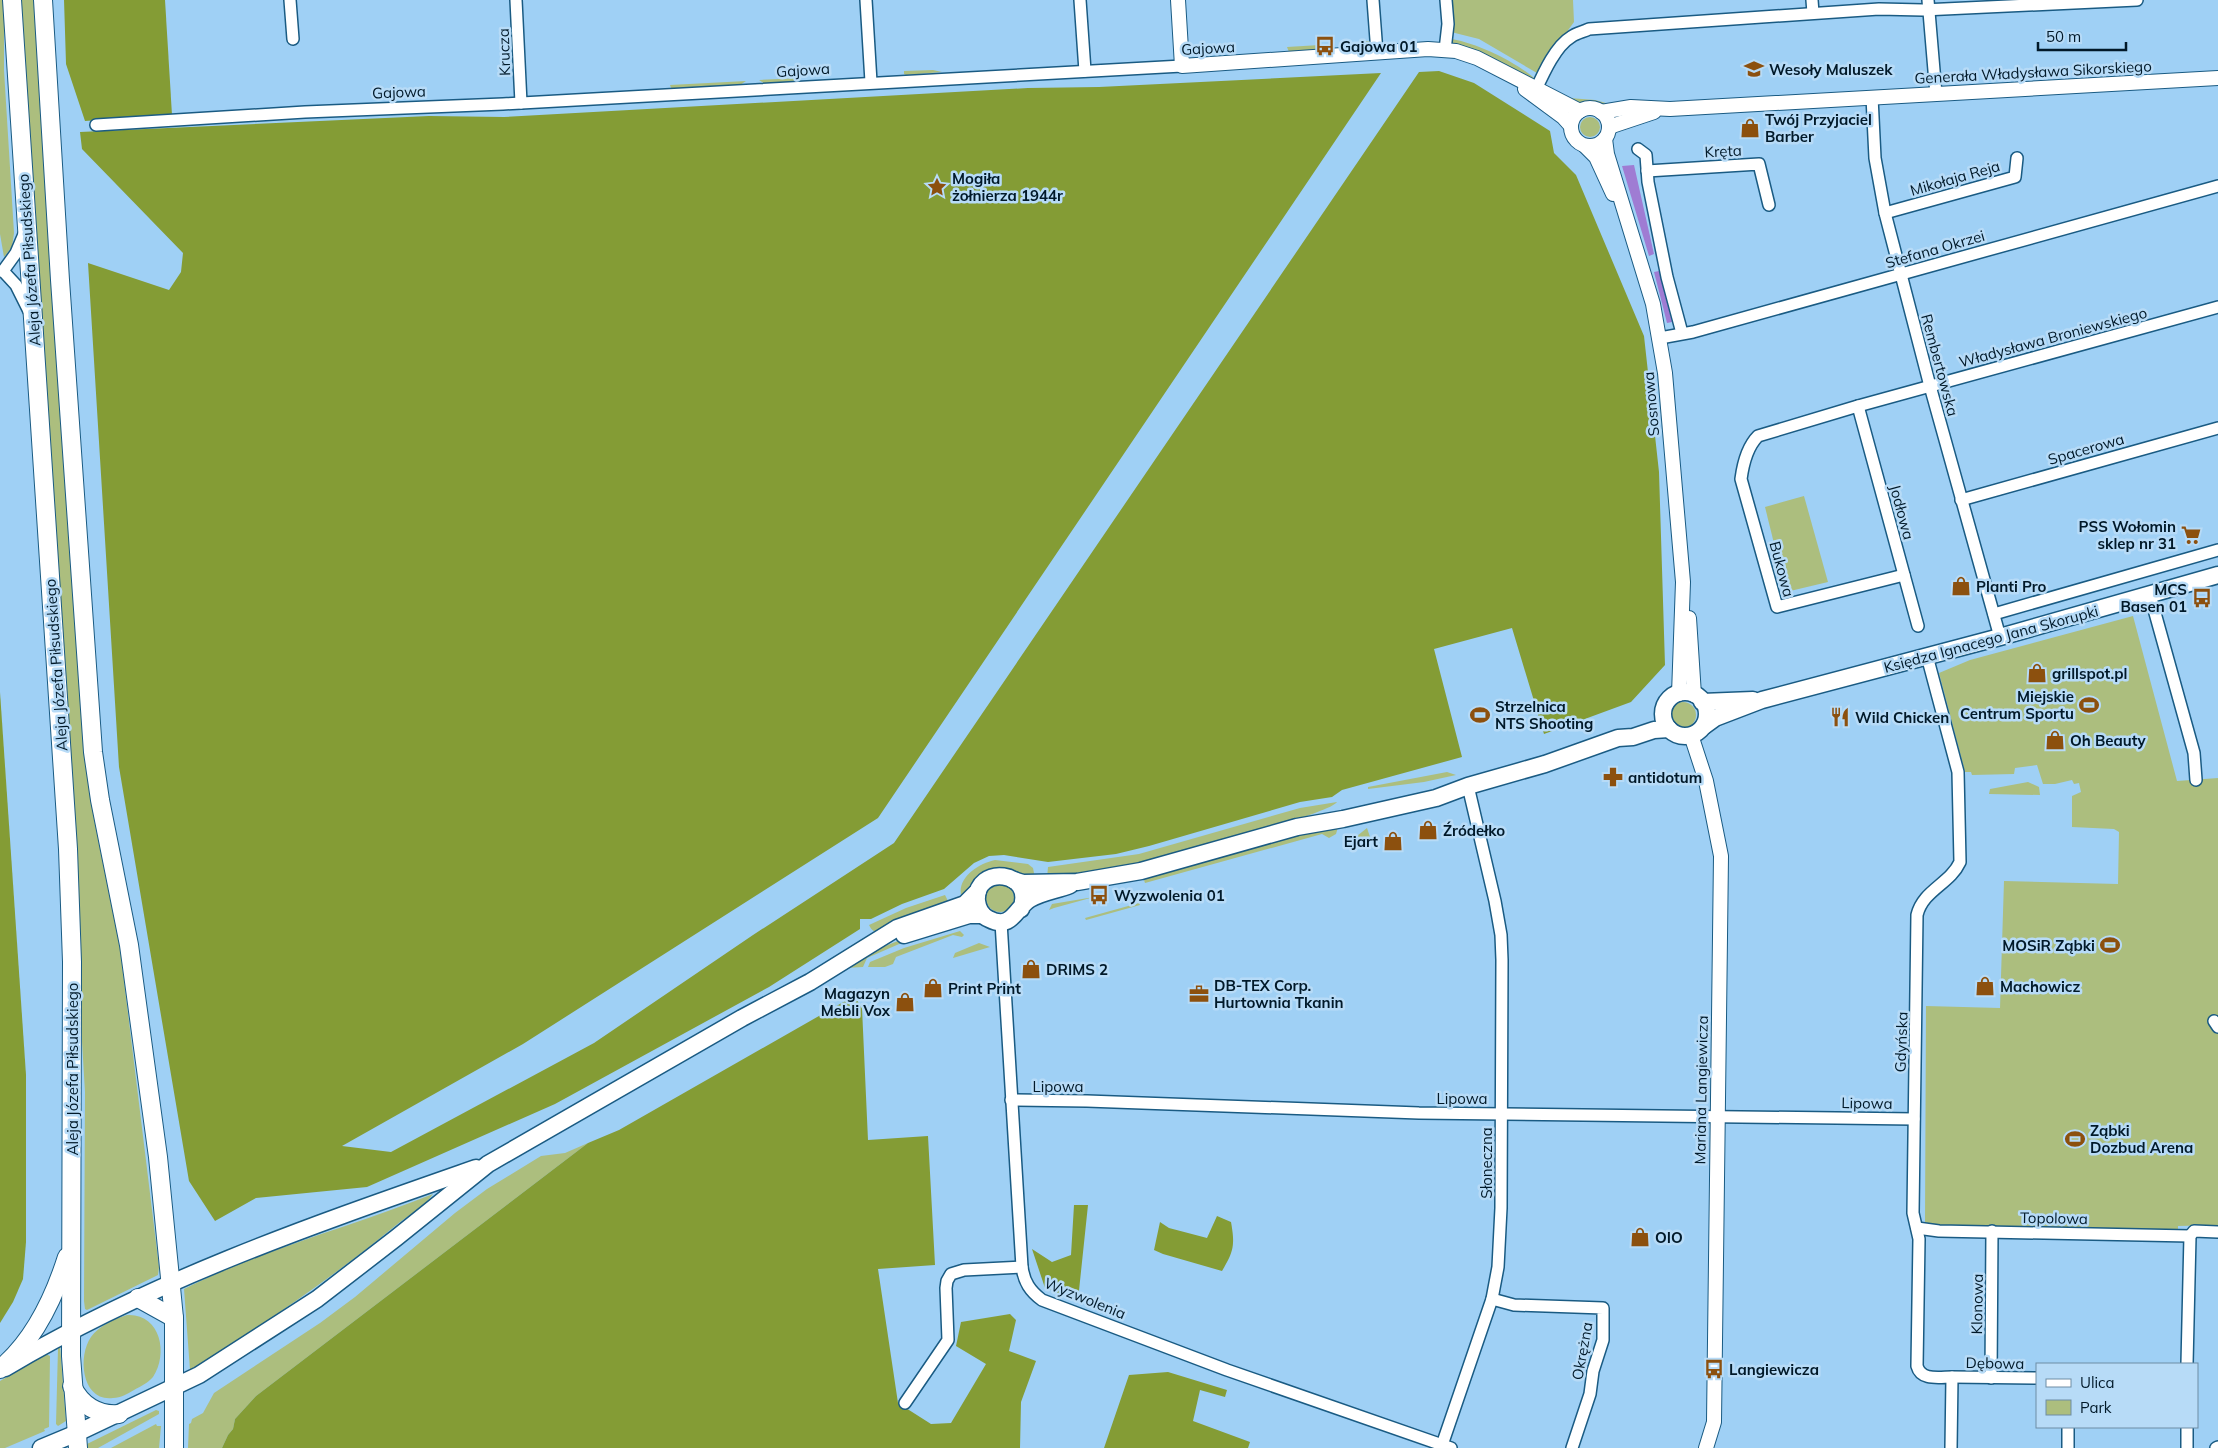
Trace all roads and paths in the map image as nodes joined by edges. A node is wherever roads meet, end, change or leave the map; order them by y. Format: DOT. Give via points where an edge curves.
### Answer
graph roads {
  1 [pos="12,0"];
  2 [pos="43,0"];
  3 [pos="290,0"];
  4 [pos="516,0"];
  5 [pos="866,0"];
  6 [pos="1080,0"];
  7 [pos="1178,0"];
  8 [pos="1373,0"];
  9 [pos="1446,0"];
  10 [pos="1812,0"];
  11 [pos="2137,0"];
  12 [pos="1929,5"];
  13 [pos="1813,13"];
  14 [pos="293,39"];
  15 [pos="1445,50"];
  16 [pos="1377,53"];
  17 [pos="1182,66"];
  18 [pos="1085,71"];
  19 [pos="2218,78"];
  20 [pos="871,82"];
  21 [pos="1535,92"];
  22 [pos="1936,94"];
  23 [pos="1872,98"];
  24 [pos="521,103"];
  25 [pos="1670,109"];
  26 [pos="1580,111"];
  27 [pos="1601,112"];
  28 [pos="96,125"];
  29 [pos="1571,126"];
  30 [pos="1607,133"];
  31 [pos="1585,146"];
  32 [pos="1638,149"];
  33 [pos="2016,158"];
  34 [pos="1647,171"];
  35 [pos="2218,186"];
  36 [pos="1770,205"];
  37 [pos="1885,214"];
  38 [pos="27,226"];
  39 [pos="1629,226"];
  40 [pos="2,271"];
  41 [pos="1900,274"];
  42 [pos="2218,307"];
  43 [pos="33,318"];
  44 [pos="1682,332"];
  45 [pos="1660,338"];
  46 [pos="1930,386"];
  47 [pos="1858,406"];
  48 [pos="2218,428"];
  49 [pos="1742,469"];
  50 [pos="1961,500"];
  51 [pos="2218,550"];
  52 [pos="1904,575"];
  53 [pos="2218,575"];
  54 [pos="2150,594"];
  55 [pos="1994,614"];
  56 [pos="1918,626"];
  57 [pos="2000,637"];
  58 [pos="1927,656"];
  59 [pos="1692,697"];
  60 [pos="1762,700"];
  61 [pos="1665,707"];
  62 [pos="1669,729"];
  63 [pos="1697,731"];
  64 [pos="1618,738"];
  65 [pos="2196,780"];
  66 [pos="1468,786"];
  67 [pos="1013,880"];
  68 [pos="1077,882"];
  69 [pos="978,891"];
  70 [pos="1021,909"];
  71 [pos="983,915"];
  72 [pos="1001,922"];
  73 [pos="873,944"];
  74 [pos="1011,1100"];
  75 [pos="1501,1113"];
  76 [pos="1717,1116"];
  77 [pos="1914,1119"];
  78 [pos="488,1164"];
  79 [pos="1917,1228"];
  80 [pos="1992,1231"];
  81 [pos="71,1232"];
  82 [pos="2218,1232"];
  83 [pos="2190,1236"];
  84 [pos="1022,1267"];
  85 [pos="172,1283"];
  86 [pos="138,1298"];
  87 [pos="1492,1299"];
  88 [pos="174,1318"];
  89 [pos="71,1330"];
  90 [pos="2187,1363"];
  91 [pos="0,1370"];
  92 [pos="1952,1377"];
  93 [pos="1991,1378"];
  94 [pos="2036,1378"];
  95 [pos="72,1386"];
  96 [pos="175,1387"];
  97 [pos="905,1402"];
  98 [pos="119,1414"];
  99 [pos="2068,1428"];
  100 [pos="2187,1428"];
  101 [pos="78,1441"];
  102 [pos="1447,1446"];
  103 [pos="41,1448"];
  104 [pos="174,1448"];
  105 [pos="1572,1448"];
  106 [pos="1706,1448"];
  107 [pos="1951,1448"];
  108 [pos="2068,1448"];
  109 [pos="2187,1448"];
  1 -- 38 [label="main road, Aleja Józefa Piłsudskiego"];
  2 -- 85 [label="main road, Aleja Józefa Piłsudskiego" via="93,752 130,945"];
  3 -- 14 [label="street"];
  4 -- 24 [label="street, Krucza"];
  5 -- 20 [label="street"];
  6 -- 18 [label="street"];
  7 -- 17 [label="street"];
  8 -- 16 [label="street"];
  9 -- 15 [label="street"];
  10 -- 13 [label="street"];
  11 -- 12 [label="street"];
  12 -- 13 [label="street"];
  12 -- 22 [label="street"];
  13 -- 21 [label="street" via="1589,29 1563,44"];
  15 -- 16 [label="street, Gajowa"];
  15 -- 21 [label="street, Gajowa" via="1477,58"];
  16 -- 17 [label="street, Gajowa"];
  17 -- 18 [label="street, Gajowa"];
  18 -- 20 [label="street, Gajowa"];
  19 -- 22 [label="street, Generała Władysława Sikorskiego"];
  20 -- 24 [label="street, Gajowa"];
  21 -- 26 [label="street, Gajowa"];
  21 -- 29 [label="street, Gajowa"];
  22 -- 23 [label="street, Generała Władysława Sikorskiego"];
  23 -- 25 [label="street, Generała Władysława Sikorskiego"];
  23 -- 37 [label="street, Rembertowska" via="1876,158"];
  24 -- 28 [label="street, Gajowa"];
  25 -- 27 [label="street, Generała Władysława Sikorskiego" via="1631,107"];
  25 -- 30 [label="street, Generała Władysława Sikorskiego" via="1636,117"];
  26 -- 27 [label="street" via="1588,108"];
  26 -- 29 [label="street"];
  27 -- 30 [label="street" via="1607,118"];
  29 -- 31 [label="street" via="1574,138"];
  30 -- 31 [label="street" via="1594,146"];
  30 -- 39 [label="street, Sosnowa" via="1607,154"];
  31 -- 39 [label="street, Sosnowa" via="1596,157"];
  32 -- 34 [label="street" via="1646,155"];
  33 -- 37 [label="street, Mikołaja Reja" via="2015,177"];
  34 -- 36 [label="street, Kręta" via="1759,164"];
  34 -- 44 [label="street" via="1667,277"];
  35 -- 41 [label="street, Stefana Okrzei"];
  37 -- 41 [label="street, Rembertowska"];
  38 -- 40 [label="street" via="16,253"];
  38 -- 43 [label="main road, Aleja Józefa Piłsudskiego"];
  39 -- 45 [label="street, Sosnowa" via="1644,269"];
  40 -- 43 [label="street" via="16,285"];
  41 -- 44 [label="street, Stefana Okrzei" via="1693,332"];
  41 -- 46 [label="street, Rembertowska"];
  42 -- 46 [label="street, Władysława Broniewskiego"];
  43 -- 81 [label="main road, Aleja Józefa Piłsudskiego" via="68,849 72,962"];
  44 -- 45 [label="street, Stefana Okrzei"];
  45 -- 59 [label="street, Sosnowa" via="1688,607"];
  46 -- 47 [label="street, Władysława Broniewskiego"];
  46 -- 50 [label="street, Rembertowska"];
  47 -- 49 [label="street, Władysława Broniewskiego" via="1758,436"];
  47 -- 52 [label="street, Jodłowa"];
  48 -- 50 [label="street, Spacerowa"];
  49 -- 52 [label="street, Bukowa" via="1741,479 1777,607"];
  50 -- 55 [label="street, Rembertowska"];
  51 -- 55 [label="street, Księdza Ignacego Jana Skorupki"];
  52 -- 56 [label="street, Jodłowa"];
  53 -- 54 [label="main road, Księdza Ignacego Jana Skorupki"];
  54 -- 57 [label="main road, Księdza Ignacego Jana Skorupki"];
  54 -- 65 [label="street" via="2194,753"];
  55 -- 57 [label="street, Rembertowska"];
  57 -- 58 [label="main road, Księdza Ignacego Jana Skorupki"];
  58 -- 60 [label="main road, Księdza Ignacego Jana Skorupki"];
  58 -- 77 [label="street, Gdyńska" via="1958,772 1960,862 1925,897 1917,915"];
  59 -- 60 [label="main road, Księdza Ignacego Jana Skorupki"];
  59 -- 61 [label="main road" via="1672,697"];
  59 -- 63 [label="main road" via="1707,713"];
  60 -- 63 [label="main road, Księdza Ignacego Jana Skorupki" via="1715,718"];
  61 -- 62 [label="main road" via="1664,719"];
  61 -- 64 [label="main road"];
  62 -- 63 [label="main road" via="1677,735"];
  62 -- 64 [label="main road" via="1654,730 1633,738"];
  63 -- 76 [label="street, Mariana Langiewicza" via="1721,856"];
  64 -- 66 [label="main road" via="1545,764"];
  66 -- 68 [label="main road" via="1434,788 1355,806 1297,827 1151,868"];
  66 -- 75 [label="street, Słoneczna" via="1501,935"];
  67 -- 68 [label="main road" via="1023,883"];
  67 -- 69 [label="main road" via="993,877"];
  67 -- 70 [label="main road" via="1022,892"];
  68 -- 70 [label="main road" via="1031,898"];
  69 -- 71 [label="main road" via="977,903"];
  69 -- 73 [label="main road" via="965,904 908,923"];
  70 -- 72 [label="main road" via="1014,917"];
  71 -- 72 [label="main road"];
  71 -- 73 [label="main road" via="968,915"];
  72 -- 74 [label="street, Wyzwolenia"];
  73 -- 78 [label="main road"];
  74 -- 75 [label="street, Lipowa"];
  74 -- 84 [label="street, Wyzwolenia"];
  75 -- 76 [label="street, Lipowa"];
  75 -- 87 [label="street, Słoneczna" via="1498,1267"];
  76 -- 77 [label="street, Lipowa"];
  76 -- 106 [label="street, Mariana Langiewicza" via="1714,1422"];
  77 -- 79 [label="street, Gdyńska" via="1913,1212"];
  78 -- 85 [label="main road" via="284,1236"];
  78 -- 96 [label="main road" via="317,1299"];
  79 -- 80 [label="street, Topolowa"];
  79 -- 92 [label="street, Gdyńska" via="1918,1371 1925,1376"];
  80 -- 83 [label="street, Topolowa"];
  80 -- 93 [label="street, Klonowa"];
  81 -- 89 [label="main road, Aleja Józefa Piłsudskiego"];
  81 -- 91 [label="main road" via="67,1255 49,1304 22,1345"];
  82 -- 83 [label="street, Topolowa" via="2194,1232"];
  83 -- 90 [label="street"];
  84 -- 97 [label="street" via="964,1270 951,1274 946,1288 948,1340"];
  84 -- 102 [label="street, Wyzwolenia" via="1027,1286 1042,1300 1227,1370"];
  85 -- 86 [label="main road"];
  85 -- 88 [label="main road, Aleja Józefa Piłsudskiego"];
  86 -- 88 [label="main road"];
  86 -- 89 [label="main road"];
  87 -- 102 [label="street, Słoneczna"];
  87 -- 105 [label="street, Okrężna" via="1514,1305 1603,1308 1602,1340 1590,1394"];
  88 -- 96 [label="main road"];
  89 -- 91 [label="main road"];
  89 -- 95 [label="main road"];
  92 -- 93 [label="street, Dębowa"];
  92 -- 107 [label="street"];
  93 -- 94 [label="street, Dębowa"];
  95 -- 98 [label="main road" via="89,1407 102,1413"];
  95 -- 101 [label="main road"];
  96 -- 98 [label="main road"];
  96 -- 104 [label="main road"];
  98 -- 101 [label="main road"];
  99 -- 108 [label="street"];
  100 -- 109 [label="street"];
  101 -- 103 [label="main road"];
}
